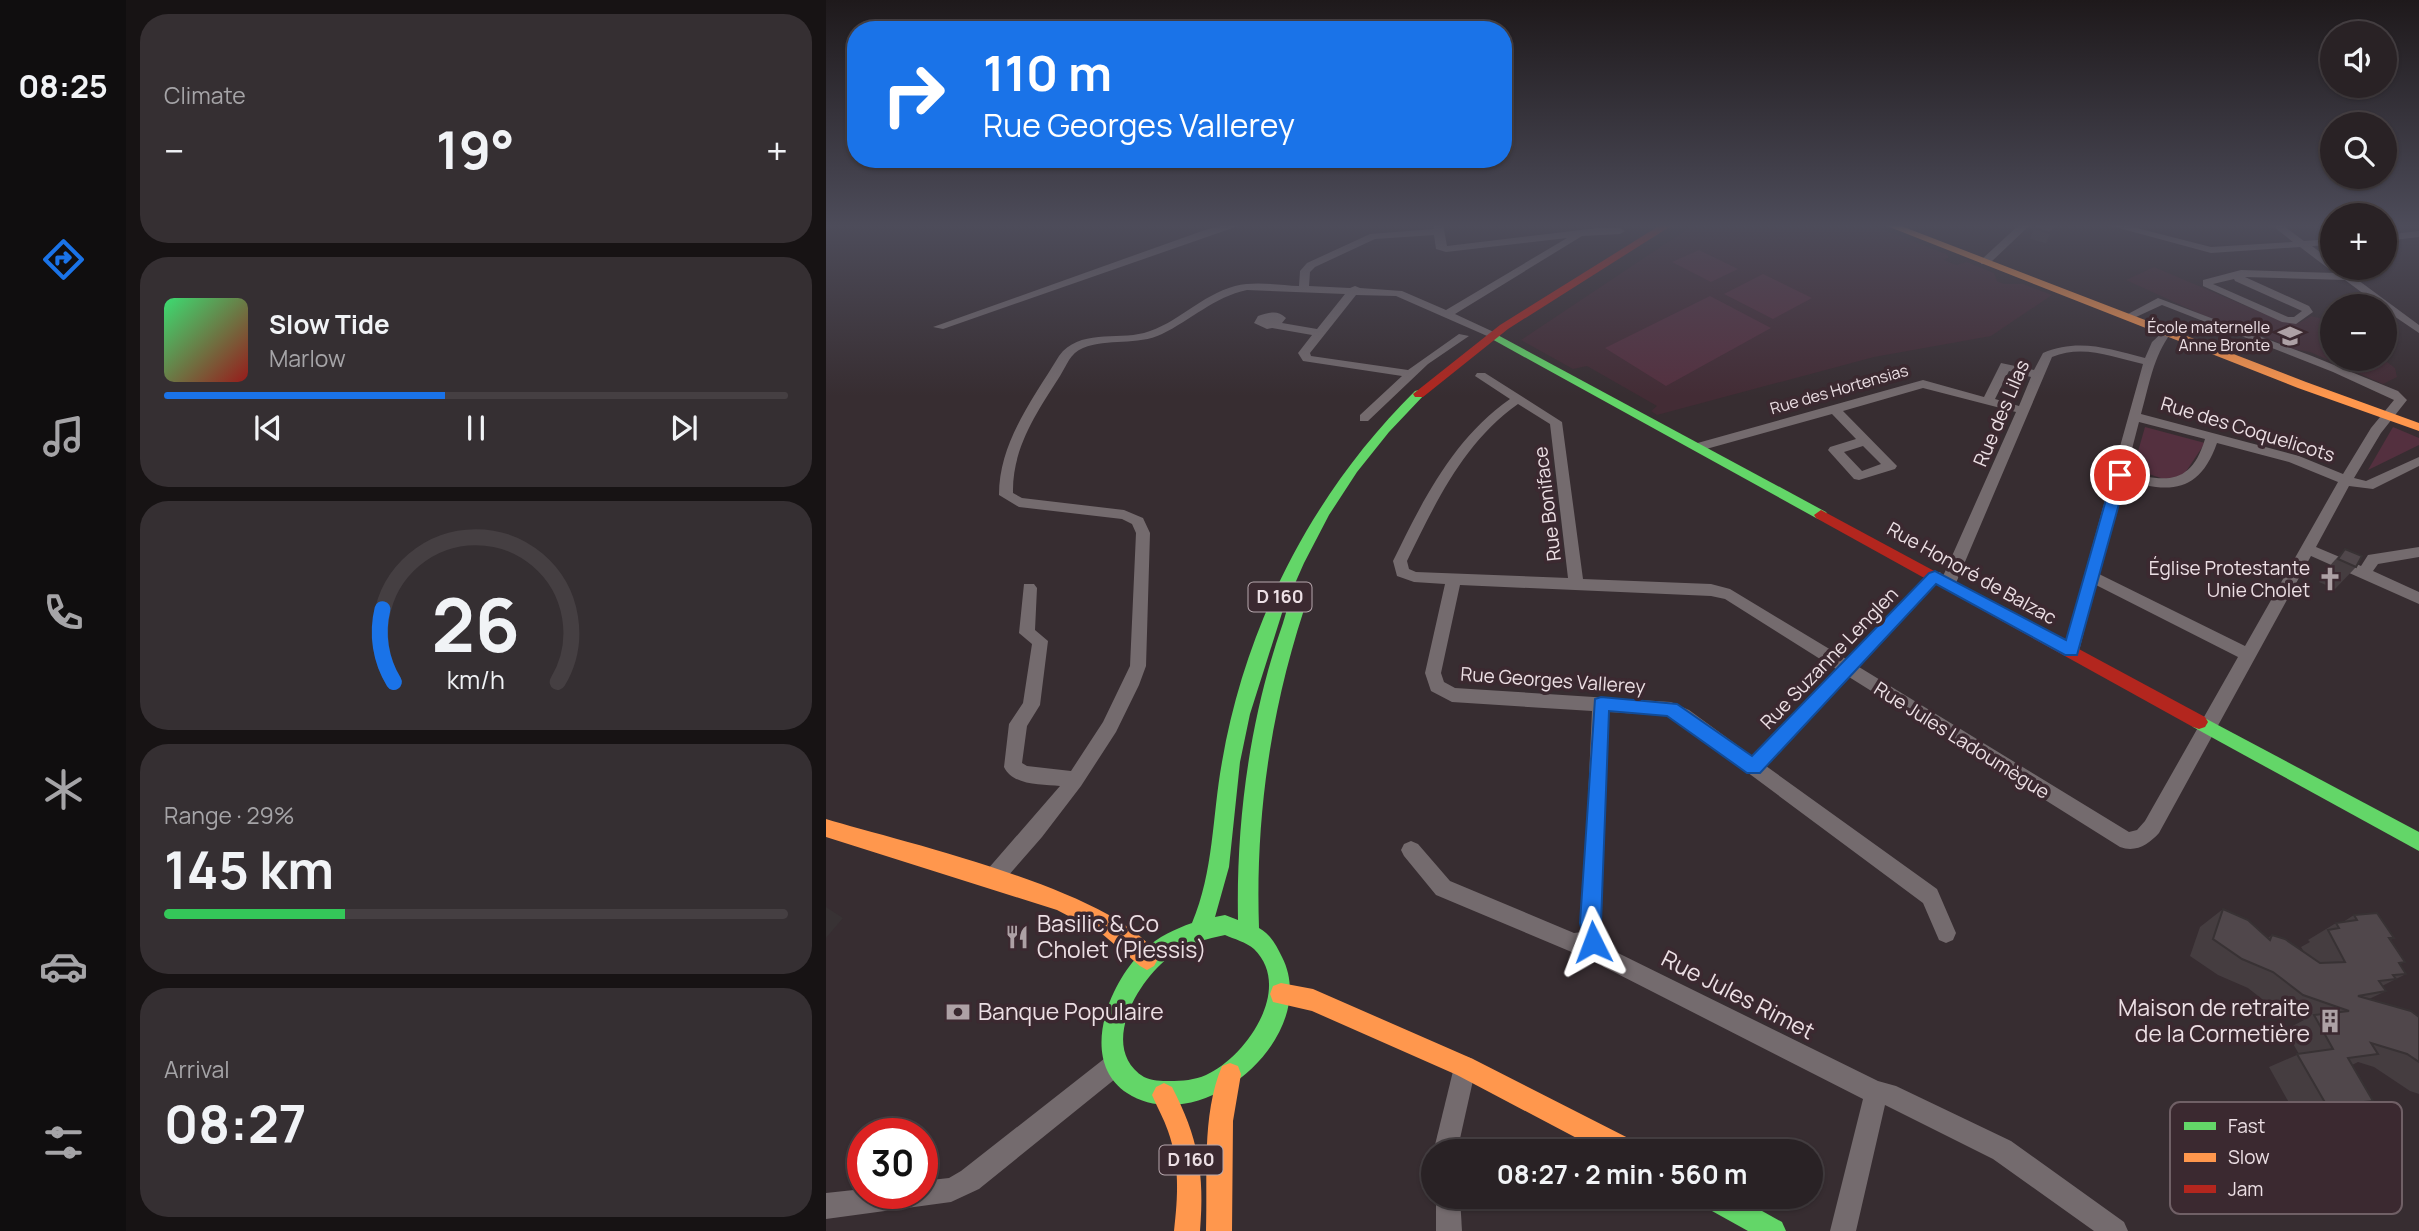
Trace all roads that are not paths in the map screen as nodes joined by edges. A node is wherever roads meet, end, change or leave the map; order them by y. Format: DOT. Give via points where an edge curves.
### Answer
graph roads {
  1 [pos="1068,281"];
  2 [pos="1304,281"];
  3 [pos="1502,281"];
  4 [pos="1583,281"];
  5 [pos="1591,281"];
  6 [pos="2038,281"];
  7 [pos="2042,281"];
  8 [pos="2209,281"];
  9 [pos="2244,281"];
  10 [pos="2353,281"];
  11 [pos="1304,288"];
  12 [pos="1354,289"];
  13 [pos="1448,314"];
  14 [pos="2132,315"];
  15 [pos="1274,325"];
  16 [pos="939,327"];
  17 [pos="2419,330"];
  18 [pos="1320,333"];
  19 [pos="2165,333"];
  20 [pos="1463,336"];
  21 [pos="1499,338"];
  22 [pos="2149,362"];
  23 [pos="1411,374"];
  24 [pos="2038,375"];
  25 [pos="1481,376"];
  26 [pos="2339,397"];
  27 [pos="1518,399"];
  28 [pos="1989,400"];
  29 [pos="1834,409"];
  30 [pos="2021,410"];
  31 [pos="2388,415"];
  32 [pos="2137,416"];
  33 [pos="1364,418"];
  34 [pos="2419,427"];
  35 [pos="2212,437"];
  36 [pos="1865,441"];
  37 [pos="1699,447"];
  38 [pos="2419,461"];
  39 [pos="2120,475"];
  40 [pos="2347,481"];
  41 [pos="2308,549"];
  42 [pos="2419,552"];
  43 [pos="2364,573"];
  44 [pos="2093,577"];
  45 [pos="1454,579"];
  46 [pos="1941,580"];
  47 [pos="1576,584"];
  48 [pos="1029,589"];
  49 [pos="2419,598"];
  50 [pos="2071,651"];
  51 [pos="2245,654"];
  52 [pos="1848,667"];
  53 [pos="1601,704"];
  54 [pos="2207,726"];
  55 [pos="1754,767"];
  56 [pos="1075,780"];
  57 [pos="826,828"];
  58 [pos="2419,842"];
  59 [pos="1411,850"];
  60 [pos="994,877"];
  61 [pos="1200,928"];
  62 [pos="1248,930"];
  63 [pos="1946,933"];
  64 [pos="1593,942"];
  65 [pos="1147,959"];
  66 [pos="1281,993"];
  67 [pos="1117,1063"];
  68 [pos="1465,1066"];
  69 [pos="1230,1074"];
  70 [pos="1876,1093"];
  71 [pos="1164,1095"];
  72 [pos="1448,1139"];
  73 [pos="1604,1139"];
  74 [pos="826,1206"];
  75 [pos="1448,1209"];
  76 [pos="1734,1209"];
  77 [pos="1188,1231"];
  78 [pos="1219,1231"];
  79 [pos="1449,1231"];
  80 [pos="1773,1231"];
  81 [pos="1843,1231"];
  82 [pos="2115,1231"];
  1 -- 16 [label="street"];
  2 -- 11 [label="street"];
  3 -- 13 [label="street"];
  4 -- 21 [label="main road, D 160"];
  5 -- 21 [label="main road, D 160"];
  6 -- 19 [label="main road"];
  7 -- 14 [label="main road"];
  8 -- 9 [label="street" via="2208,286 2286,320 2296,321 2308,312"];
  10 -- 17 [label="street"];
  11 -- 12 [label="street"];
  11 -- 56 [label="street" via="1237,288 1150,335 1074,348 1031,411 1004,482 1006,495 1019,502 1124,515 1138,521 1143,533 1138,666 1132,687"];
  12 -- 13 [label="street" via="1398,293"];
  12 -- 18 [label="street"];
  13 -- 21 [label="street"];
  14 -- 26 [label="main road"];
  14 -- 31 [label="street" via="2158,301 2218,325 2232,326 2394,394 2401,400"];
  15 -- 18 [label="street"];
  18 -- 23 [label="street" via="1304,353 1307,359"];
  19 -- 22 [label="street"];
  19 -- 26 [label="main road"];
  20 -- 23 [label="street"];
  21 -- 37 [label="main road, Rue Honoré de Balzac"];
  21 -- 61 [label="main road, D 160" via="1454,364 1396,416 1356,464 1303,544 1264,633 1232,761 1215,896"];
  21 -- 62 [label="main road, D 160" via="1410,419 1375,461 1320,547 1284,635 1259,759"];
  22 -- 24 [label="street, Rue des Lilas" via="2100,349 2068,347 2047,355"];
  22 -- 32 [label="street"];
  23 -- 33 [label="street"];
  24 -- 28 [label="street" via="2005,366"];
  24 -- 30 [label="street, Rue des Lilas"];
  25 -- 27 [label="street, Rue Boniface"];
  26 -- 31 [label="main road"];
  27 -- 45 [label="street, Rue Jules Ladoumègue" via="1478,433 1427,506 1401,561 1402,572 1414,577"];
  27 -- 47 [label="street, Rue Boniface" via="1556,422"];
  28 -- 29 [label="street, Rue des Hortensias" via="1923,384"];
  28 -- 30 [label="street, Rue des Hortensias"];
  29 -- 36 [label="street"];
  29 -- 37 [label="street, Rue des Hortensias"];
  30 -- 46 [label="street, Rue des Lilas"];
  31 -- 34 [label="main road"];
  31 -- 40 [label="street"];
  32 -- 35 [label="street, Rue des Coquelicots"];
  32 -- 39 [label="street"];
  35 -- 39 [label="street" via="2203,459 2180,483 2159,486"];
  35 -- 40 [label="street, Rue des Coquelicots" via="2294,459"];
  37 -- 46 [label="main road, Rue Honoré de Balzac"];
  38 -- 40 [label="street" via="2368,486"];
  39 -- 44 [label="street"];
  40 -- 41 [label="street"];
  41 -- 43 [label="street"];
  41 -- 51 [label="street"];
  42 -- 43 [label="street" via="2373,559"];
  43 -- 49 [label="street"];
  44 -- 50 [label="street"];
  44 -- 51 [label="street"];
  45 -- 47 [label="street, Rue Jules Ladoumègue"];
  45 -- 53 [label="street, Rue Georges Vallerey" via="1433,673 1437,686 1452,695"];
  46 -- 50 [label="main road, Rue Honoré de Balzac"];
  46 -- 52 [label="street, Rue Suzanne Lenglen"];
  47 -- 52 [label="street, Rue Jules Ladoumègue" via="1711,590 1730,595"];
  48 -- 56 [label="street" via="1027,633 1040,641 1031,705 1018,724 1013,767 1024,774"];
  50 -- 54 [label="main road, Rue Honoré de Balzac"];
  51 -- 54 [label="street"];
  52 -- 54 [label="street, Rue Jules Ladoumègue" via="2127,841 2141,838 2151,827"];
  52 -- 55 [label="street, Rue Suzanne Lenglen"];
  53 -- 55 [label="street, Rue Georges Vallerey" via="1671,709"];
  53 -- 64 [label="street"];
  54 -- 58 [label="main road, Rue Honoré de Balzac"];
  55 -- 63 [label="street, Rue Georges Vallerey" via="1930,896"];
  56 -- 60 [label="street"];
  57 -- 60 [label="main road"];
  59 -- 64 [label="street" via="1443,888 1574,943"];
  60 -- 65 [label="main road" via="1101,919"];
  61 -- 62 [label="main road" via="1226,925"];
  61 -- 65 [label="main road"];
  62 -- 66 [label="main road" via="1275,954"];
  64 -- 70 [label="street, Rue Jules Rimet" via="1611,960"];
  65 -- 67 [label="main road" via="1115,1010 1111,1038"];
  66 -- 68 [label="main road" via="1312,1000"];
  66 -- 69 [label="main road" via="1273,1023"];
  67 -- 71 [label="main road" via="1135,1086"];
  67 -- 74 [label="street" via="970,1180 951,1190"];
  68 -- 72 [label="street"];
  68 -- 73 [label="main road"];
  69 -- 71 [label="main road" via="1209,1087"];
  69 -- 78 [label="main road, D 160" via="1221,1121"];
  70 -- 81 [label="street"];
  70 -- 82 [label="street, Rue Jules Rimet" via="1888,1094 2002,1150"];
  71 -- 77 [label="main road, D 160" via="1191,1154"];
  75 -- 79 [label="street"];
  76 -- 80 [label="main road"];
}
